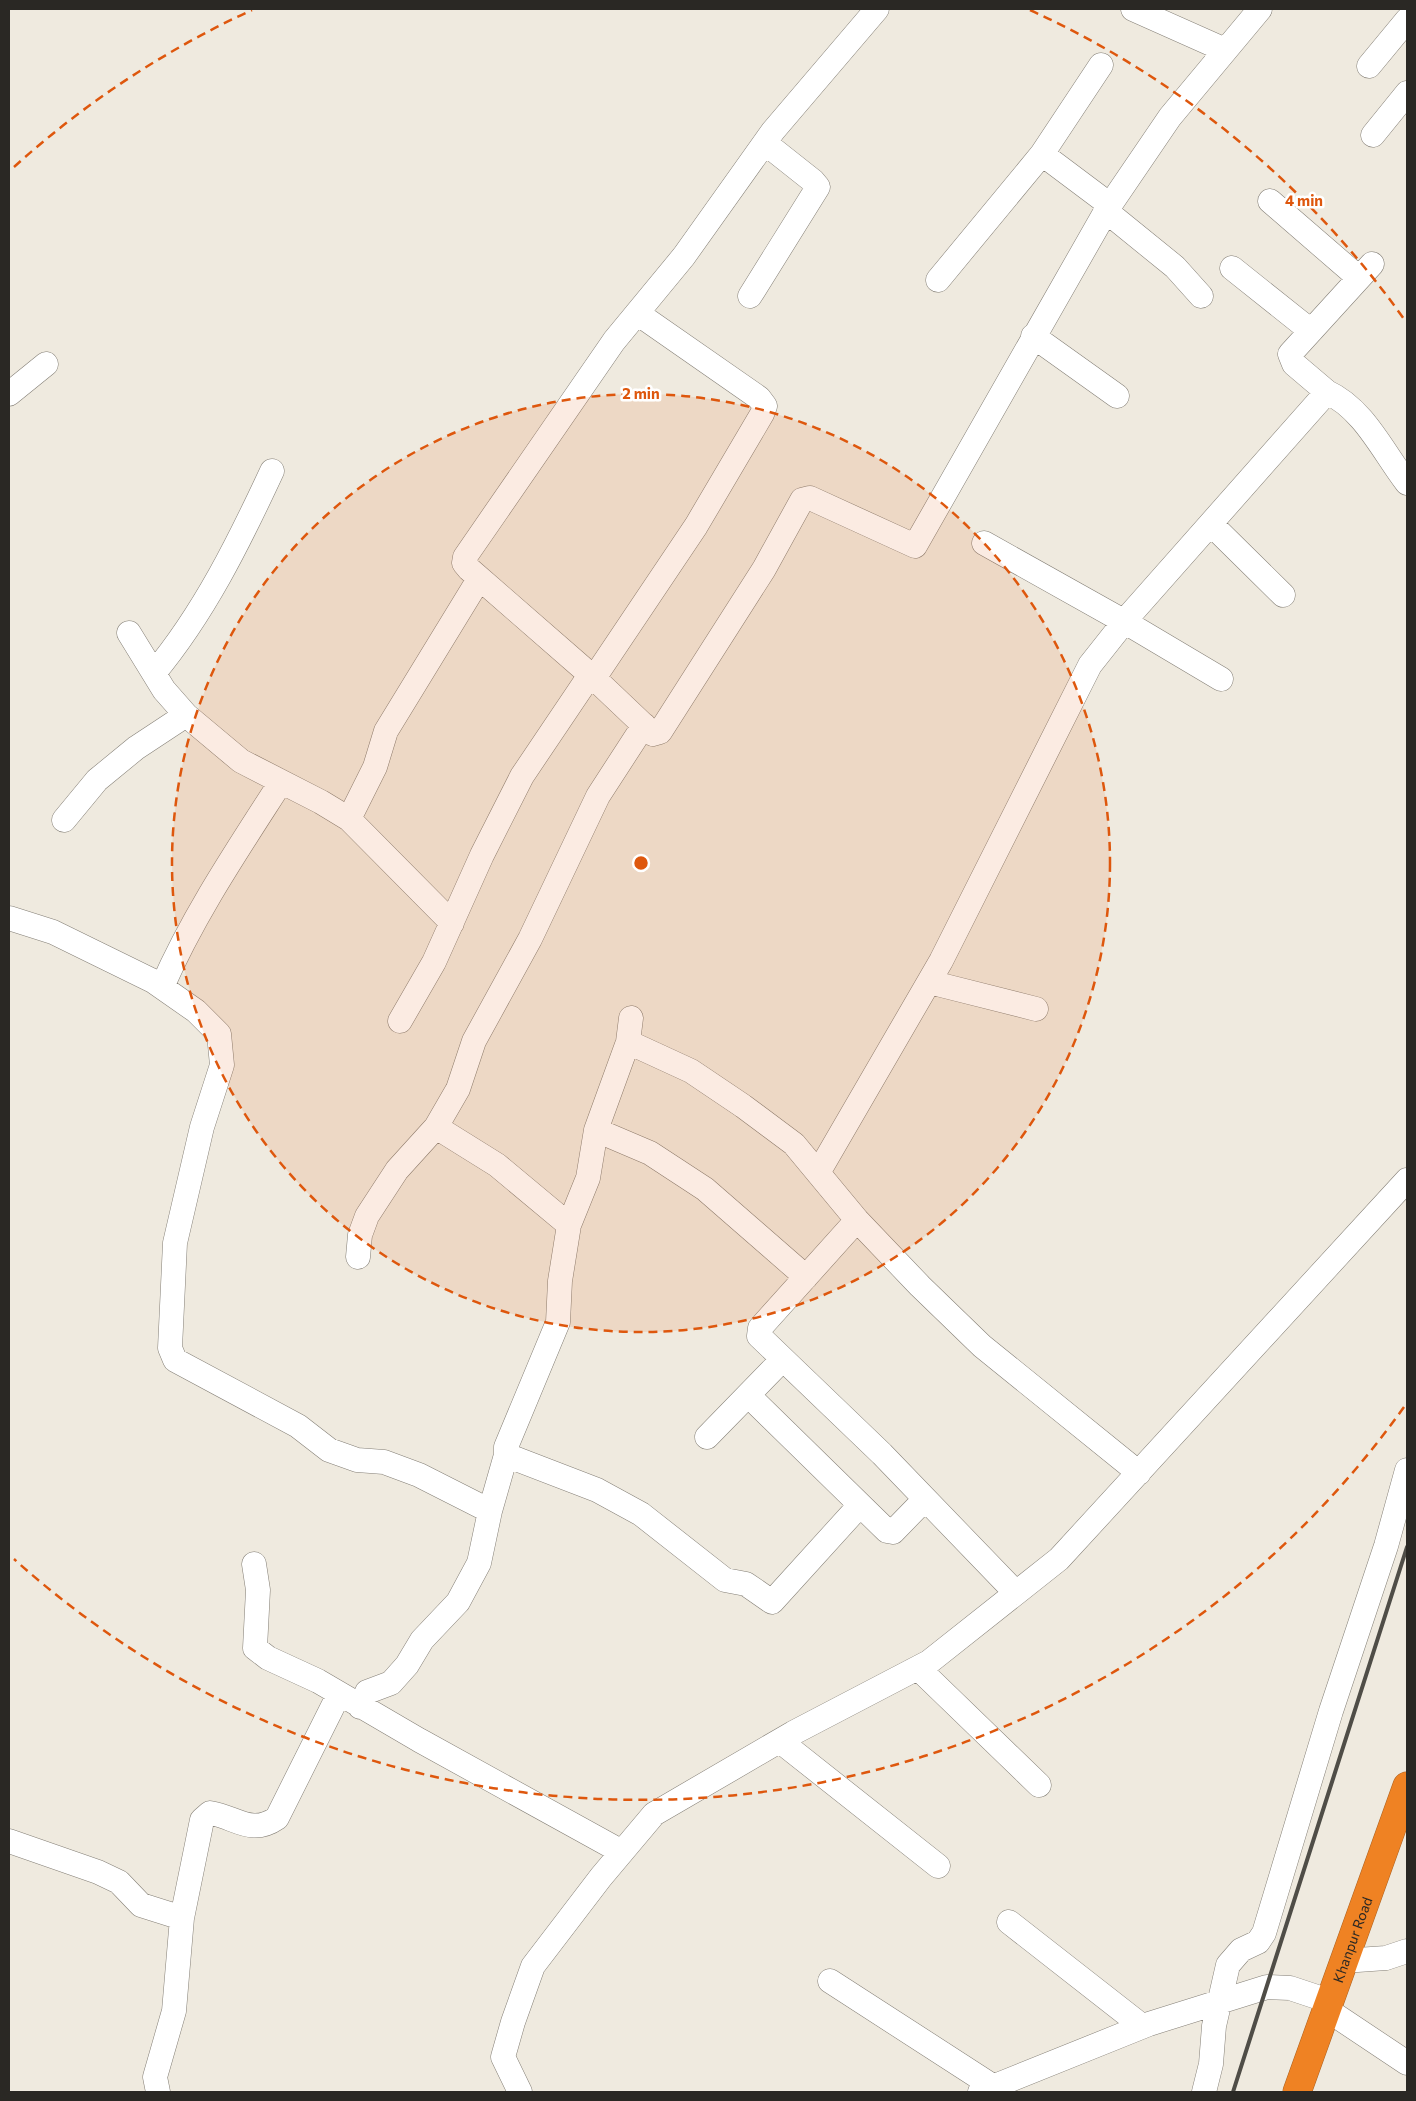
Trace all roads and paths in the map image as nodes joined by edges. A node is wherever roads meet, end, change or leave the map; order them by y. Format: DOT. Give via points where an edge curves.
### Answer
graph roads {
  1 [pos="877,9"];
  2 [pos="1133,9"];
  3 [pos="1260,9"];
  4 [pos="1407,20"];
  5 [pos="1225,50"];
  6 [pos="1102,65"];
  7 [pos="1369,66"];
  8 [pos="1407,93"];
  9 [pos="1373,134"];
  10 [pos="764,143"];
  11 [pos="1042,154"];
  12 [pos="1270,201"];
  13 [pos="1108,208"];
  14 [pos="1232,268"];
  15 [pos="938,280"];
  16 [pos="750,296"];
  17 [pos="1202,296"];
  18 [pos="637,313"];
  19 [pos="1311,331"];
  20 [pos="1033,336"];
  21 [pos="46,364"];
  22 [pos="1327,392"];
  23 [pos="9,394"];
  24 [pos="1117,396"];
  25 [pos="272,471"];
  26 [pos="1407,483"];
  27 [pos="1211,524"];
  28 [pos="984,543"];
  29 [pos="479,579"];
  30 [pos="1283,596"];
  31 [pos="1124,622"];
  32 [pos="129,633"];
  33 [pos="154,673"];
  34 [pos="592,677"];
  35 [pos="1221,679"];
  36 [pos="186,715"];
  37 [pos="644,725"];
  38 [pos="281,782"];
  39 [pos="349,819"];
  40 [pos="64,820"];
  41 [pos="9,918"];
  42 [pos="452,923"];
  43 [pos="929,982"];
  44 [pos="162,987"];
  45 [pos="1036,1009"];
  46 [pos="630,1018"];
  47 [pos="400,1021"];
  48 [pos="628,1042"];
  49 [pos="436,1127"];
  50 [pos="596,1130"];
  51 [pos="818,1173"];
  52 [pos="1407,1180"];
  53 [pos="856,1220"];
  54 [pos="569,1225"];
  55 [pos="358,1256"];
  56 [pos="806,1277"];
  57 [pos="783,1359"];
  58 [pos="748,1395"];
  59 [pos="707,1437"];
  60 [pos="506,1455"];
  61 [pos="1407,1470"];
  62 [pos="1139,1473"];
  63 [pos="926,1499"];
  64 [pos="860,1505"];
  65 [pos="490,1511"];
  66 [pos="254,1564"];
  67 [pos="1016,1593"];
  68 [pos="918,1668"];
  69 [pos="339,1694"];
  70 [pos="360,1707"];
  71 [pos="780,1741"];
  72 [pos="1039,1785"];
  73 [pos="1407,1786"];
  74 [pos="9,1842"];
  75 [pos="622,1852"];
  76 [pos="938,1866"];
  77 [pos="182,1918"];
  78 [pos="1009,1922"];
  79 [pos="1407,1951"];
  80 [pos="1343,1961"];
  81 [pos="830,1981"];
  82 [pos="1220,2002"];
  83 [pos="1327,2005"];
  84 [pos="1142,2026"];
  85 [pos="1407,2064"];
  86 [pos="987,2089"];
  87 [pos="158,2092"];
  88 [pos="520,2092"];
  89 [pos="1204,2092"];
  90 [pos="1296,2092"];
  1 -- 10 [label="street"];
  2 -- 5 [label="street"];
  3 -- 5 [label="street"];
  4 -- 7 [label="street"];
  5 -- 13 [label="street" via="1170,117"];
  6 -- 11 [label="street"];
  8 -- 9 [label="street"];
  10 -- 16 [label="street" via="818,187"];
  10 -- 18 [label="street" via="684,256"];
  11 -- 13 [label="street"];
  11 -- 15 [label="street"];
  12 -- 19 [label="street" via="1366,271"];
  13 -- 17 [label="street" via="1175,267"];
  13 -- 20 [label="street"];
  14 -- 19 [label="street"];
  18 -- 29 [label="street" via="614,341 465,557 464,564"];
  18 -- 34 [label="street" via="759,398 765,406 696,526"];
  19 -- 22 [label="street" via="1290,354 1294,364"];
  20 -- 24 [label="street"];
  20 -- 37 [label="street" via="915,546 810,498 802,500 764,569 660,732 653,734"];
  21 -- 23 [label="street"];
  22 -- 26 [label="street" via="1360,418"];
  22 -- 27 [label="street"];
  25 -- 33 [label="street" via="240,539 194,620"];
  27 -- 30 [label="street"];
  27 -- 31 [label="street"];
  28 -- 31 [label="street"];
  29 -- 34 [label="street"];
  29 -- 39 [label="street" via="386,731 375,767"];
  31 -- 35 [label="street"];
  31 -- 43 [label="street" via="1090,665"];
  32 -- 33 [label="street"];
  33 -- 36 [label="street"];
  34 -- 37 [label="street"];
  34 -- 42 [label="street" via="522,776"];
  36 -- 38 [label="street" via="241,761"];
  36 -- 40 [label="street" via="136,748 97,780"];
  37 -- 49 [label="street" via="598,796 530,939 474,1041 458,1089"];
  38 -- 39 [label="street"];
  38 -- 44 [label="street" via="216,884 180,947"];
  39 -- 42 [label="street"];
  41 -- 44 [label="street" via="53,932"];
  42 -- 47 [label="street"];
  43 -- 45 [label="street"];
  43 -- 51 [label="street"];
  44 -- 65 [label="street" via="196,1011 219,1034 222,1065 202,1127 175,1243 170,1348 175,1360 298,1426 329,1450 357,1460 384,1462 419,1475"];
  46 -- 48 [label="street"];
  48 -- 50 [label="street"];
  48 -- 51 [label="street" via="691,1071 743,1106 794,1144"];
  49 -- 54 [label="street" via="497,1165"];
  49 -- 55 [label="street" via="397,1170 367,1216 360,1235"];
  50 -- 54 [label="street" via="588,1178"];
  50 -- 56 [label="street" via="650,1154 705,1189"];
  51 -- 53 [label="street"];
  52 -- 62 [label="street"];
  53 -- 56 [label="street"];
  53 -- 62 [label="street" via="982,1346"];
  54 -- 60 [label="street" via="560,1281 558,1322 506,1448"];
  56 -- 57 [label="street" via="760,1328 759,1336"];
  57 -- 58 [label="street"];
  57 -- 63 [label="street"];
  58 -- 59 [label="street"];
  58 -- 64 [label="street"];
  60 -- 64 [label="street" via="597,1490 641,1514 725,1580 746,1584 772,1602"];
  60 -- 65 [label="street"];
  61 -- 82 [label="street" via="1264,1933 1258,1942 1240,1950 1228,1966"];
  62 -- 67 [label="street" via="1059,1559"];
  63 -- 64 [label="street" via="893,1532 887,1532"];
  63 -- 67 [label="street"];
  65 -- 70 [label="street" via="480,1562 458,1602 422,1640 391,1683 367,1692"];
  66 -- 69 [label="street" via="258,1590 255,1648 268,1658"];
  67 -- 68 [label="street"];
  68 -- 71 [label="street"];
  68 -- 72 [label="street"];
  69 -- 70 [label="street"];
  69 -- 77 [label="street" via="277,1818 268,1824 250,1827 219,1814 210,1813 202,1820"];
  70 -- 75 [label="street"];
  71 -- 75 [label="street" via="654,1814"];
  71 -- 76 [label="street"];
  73 -- 80 [label="highway, Khanpur Road"];
  74 -- 77 [label="street" via="98,1872 118,1882 141,1905"];
  75 -- 88 [label="street" via="533,1966 504,2057"];
  77 -- 87 [label="street" via="175,1980 177,1992 155,2077"];
  78 -- 84 [label="street"];
  79 -- 80 [label="street" via="1386,1958"];
  80 -- 83 [label="highway, Khanpur Road"];
  81 -- 86 [label="street"];
  82 -- 83 [label="street" via="1267,1987 1290,1988"];
  82 -- 84 [label="street"];
  82 -- 89 [label="street"];
  83 -- 85 [label="street"];
  83 -- 90 [label="highway, Khanpur Road"];
  84 -- 86 [label="street"];
}
